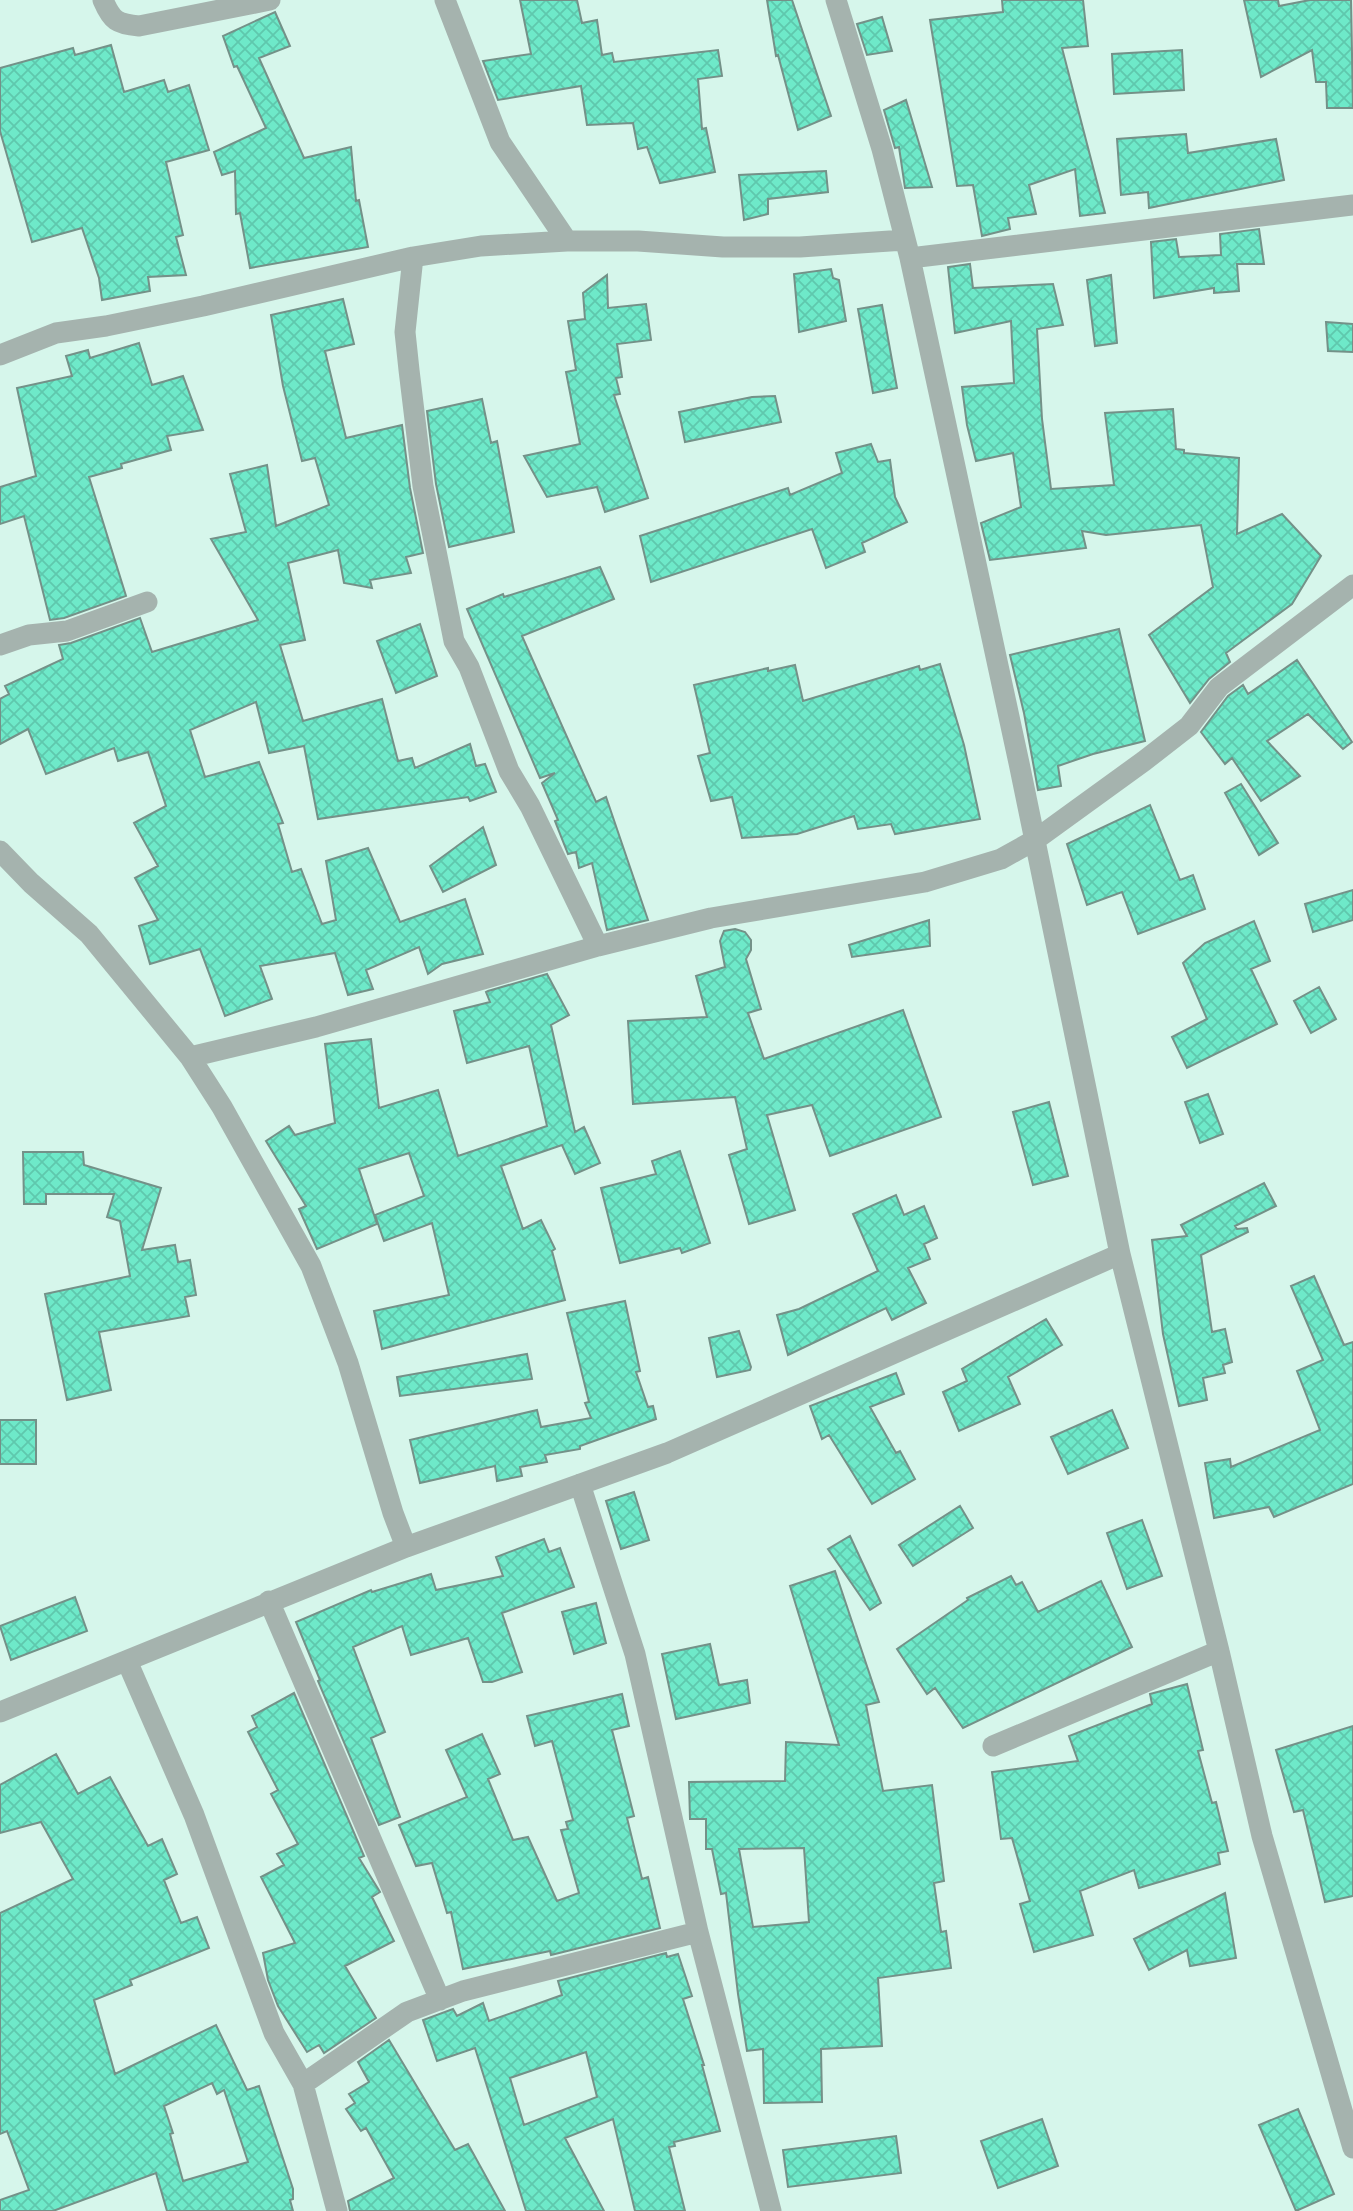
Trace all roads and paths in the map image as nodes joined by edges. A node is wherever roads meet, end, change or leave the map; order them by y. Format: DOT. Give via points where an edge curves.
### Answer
graph roads {
  1 [pos="103,0"];
  2 [pos="270,0"];
  3 [pos="445,0"];
  4 [pos="836,0"];
  5 [pos="1353,205"];
  6 [pos="568,241"];
  7 [pos="907,249"];
  8 [pos="413,257"];
  9 [pos="0,355"];
  10 [pos="1353,585"];
  11 [pos="147,602"];
  12 [pos="0,645"];
  13 [pos="1035,840"];
  14 [pos="0,851"];
  15 [pos="598,946"];
  16 [pos="190,1057"];
  17 [pos="1120,1254"];
  18 [pos="580,1484"];
  19 [pos="406,1548"];
  20 [pos="270,1601"];
  21 [pos="1219,1651"];
  22 [pos="127,1661"];
  23 [pos="0,1712"];
  24 [pos="993,1746"];
  25 [pos="698,1932"];
  26 [pos="440,2000"];
  27 [pos="303,2084"];
  28 [pos="1353,2148"];
  29 [pos="338,2211"];
  30 [pos="771,2211"];
  1 -- 2 [label="street" via="120,24 139,26"];
  3 -- 6 [label="street" via="500,142"];
  4 -- 7 [label="street"];
  5 -- 7 [label="street"];
  6 -- 7 [label="street"];
  6 -- 8 [label="street" via="481,246"];
  7 -- 13 [label="street"];
  8 -- 9 [label="street" via="203,306 55,333"];
  8 -- 15 [label="street" via="405,332 423,486 454,641 469,667 509,771"];
  10 -- 13 [label="street" via="1219,687 1189,726"];
  11 -- 12 [label="street" via="67,631 29,635"];
  13 -- 15 [label="street" via="1001,859 925,883 711,918"];
  13 -- 17 [label="street"];
  14 -- 16 [label="street" via="89,934"];
  15 -- 16 [label="street" via="316,1027"];
  16 -- 19 [label="street" via="312,1266"];
  17 -- 18 [label="street" via="667,1453"];
  17 -- 21 [label="street"];
  18 -- 19 [label="street"];
  18 -- 25 [label="street" via="635,1654"];
  19 -- 20 [label="street"];
  20 -- 22 [label="street"];
  20 -- 26 [label="street"];
  21 -- 24 [label="street"];
  21 -- 28 [label="street" via="1262,1836"];
  22 -- 23 [label="street"];
  22 -- 27 [label="street" via="194,1815 274,2033"];
  25 -- 26 [label="street"];
  25 -- 30 [label="street"];
  26 -- 27 [label="street" via="407,2012"];
  27 -- 29 [label="street"];
}
